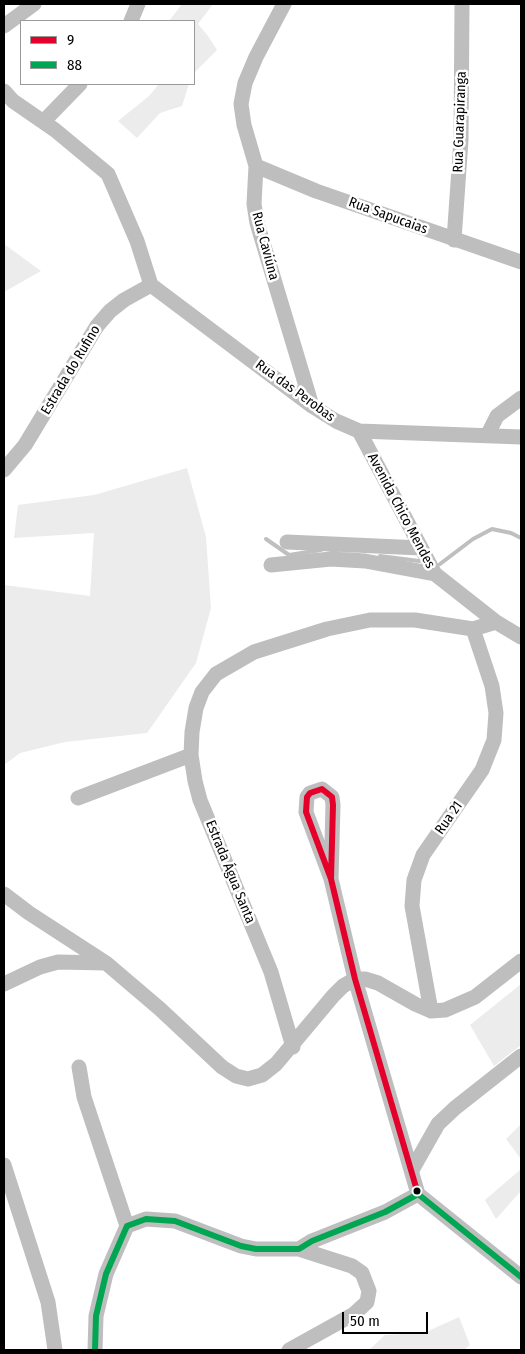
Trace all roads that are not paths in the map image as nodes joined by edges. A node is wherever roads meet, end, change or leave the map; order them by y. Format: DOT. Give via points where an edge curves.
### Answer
graph roads {
  1 [pos="34,4"];
  2 [pos="138,4"];
  3 [pos="284,4"];
  4 [pos="462,4"];
  5 [pos="131,20"];
  6 [pos="4,26"];
  7 [pos="79,85"];
  8 [pos="4,91"];
  9 [pos="43,122"];
  10 [pos="256,166"];
  11 [pos="454,240"];
  12 [pos="521,262"];
  13 [pos="151,285"];
  14 [pos="521,398"];
  15 [pos="312,406"];
  16 [pos="359,431"];
  17 [pos="488,434"];
  18 [pos="521,437"];
  19 [pos="5,467"];
  20 [pos="288,542"];
  21 [pos="421,548"];
  22 [pos="271,564"];
  23 [pos="435,574"];
  24 [pos="496,622"];
  25 [pos="473,629"];
  26 [pos="521,637"];
  27 [pos="191,755"];
  28 [pos="78,798"];
  29 [pos="331,879"];
  30 [pos="4,894"];
  31 [pos="521,961"];
  32 [pos="106,963"];
  33 [pos="355,979"];
  34 [pos="4,984"];
  35 [pos="431,1011"];
  36 [pos="292,1046"];
  37 [pos="521,1056"];
  38 [pos="79,1067"];
  39 [pos="4,1165"];
  40 [pos="412,1170"];
  41 [pos="418,1194"];
  42 [pos="127,1226"];
  43 [pos="299,1249"];
  44 [pos="521,1277"];
  45 [pos="55,1350"];
  46 [pos="95,1350"];
  47 [pos="289,1350"];
  1 -- 6 [label="street"];
  2 -- 5 [label="street"];
  3 -- 10 [label="street, Rua Caviúna" via="256,57 245,83 241,104"];
  4 -- 11 [label="street, Rua Guarapiranga" via="461,140"];
  7 -- 9 [label="street"];
  8 -- 9 [label="street"];
  9 -- 13 [label="street" via="108,174 137,241"];
  10 -- 11 [label="street, Rua Sapucaias"];
  10 -- 15 [label="street, Rua Caviúna" via="254,204 257,223"];
  11 -- 12 [label="street, Rua Sapucaias"];
  13 -- 15 [label="street, Rua das Perobas"];
  13 -- 19 [label="street, Estrada do Rufino" via="110,311 97,326 25,445"];
  14 -- 17 [label="street" via="497,416"];
  15 -- 16 [label="street, Rua das Perobas"];
  16 -- 17 [label="street, Rua das Perobas"];
  16 -- 21 [label="street, Avenida Chico Mendes"];
  17 -- 18 [label="street, Rua das Perobas"];
  20 -- 21 [label="street"];
  21 -- 23 [label="street, Avenida Chico Mendes"];
  22 -- 23 [label="street" via="331,559 365,561"];
  23 -- 24 [label="street, Avenida Chico Mendes"];
  24 -- 25 [label="street, Estrada Água Santa"];
  24 -- 26 [label="street"];
  25 -- 27 [label="street, Estrada Água Santa" via="394,618 370,620 327,629 254,652 216,674 202,692 196,708"];
  25 -- 35 [label="street, Rua 21" via="492,686 496,713 494,740 482,770 423,855 414,880 413,915"];
  27 -- 28 [label="street"];
  27 -- 36 [label="street, Estrada Água Santa" via="200,800 271,972"];
  29 -- 29 [label="street" via="333,805 328,791 322,789 307,797 306,812"];
  29 -- 33 [label="street"];
  30 -- 32 [label="street"];
  31 -- 35 [label="street" via="475,997 445,1010"];
  32 -- 34 [label="street" via="58,962"];
  32 -- 36 [label="street" via="160,1008 222,1068 236,1076 248,1079 262,1075"];
  33 -- 35 [label="street" via="378,983"];
  33 -- 36 [label="street" via="342,986"];
  33 -- 40 [label="street"];
  37 -- 40 [label="street" via="438,1124"];
  38 -- 42 [label="street" via="84,1097"];
  39 -- 45 [label="street" via="48,1302"];
  40 -- 41 [label="street"];
  41 -- 43 [label="street"];
  41 -- 44 [label="street"];
  42 -- 43 [label="street" via="158,1218 175,1221 241,1246"];
  42 -- 46 [label="street" via="106,1274 96,1316"];
  43 -- 47 [label="street" via="352,1266 362,1273 369,1291 366,1302 354,1314"];
}
